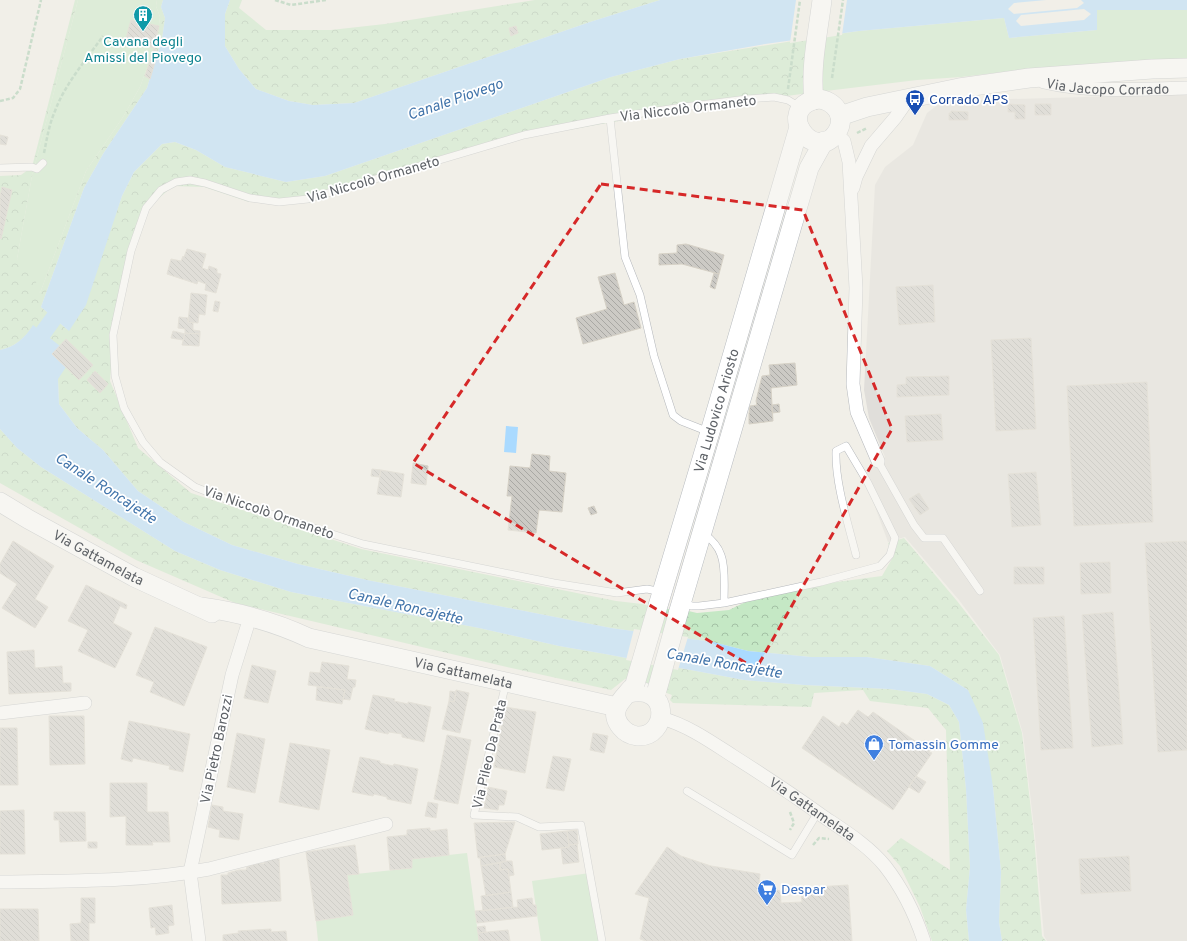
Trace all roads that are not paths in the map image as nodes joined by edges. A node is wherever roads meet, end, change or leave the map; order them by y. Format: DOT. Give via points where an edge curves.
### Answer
graph roads {
  1 [pos="822,0"];
  2 [pos="1187,68"];
  3 [pos="1029,78"];
  4 [pos="1187,88"];
  5 [pos="909,98"];
  6 [pos="808,104"];
  7 [pos="610,118"];
  8 [pos="799,127"];
  9 [pos="834,130"];
  10 [pos="43,163"];
  11 [pos="0,168"];
  12 [pos="851,196"];
  13 [pos="710,432"];
  14 [pos="878,461"];
  15 [pos="0,502"];
  16 [pos="702,532"];
  17 [pos="856,555"];
  18 [pos="980,591"];
  19 [pos="659,601"];
  20 [pos="724,603"];
  21 [pos="201,607"];
  22 [pos="680,608"];
  23 [pos="247,627"];
  24 [pos="309,638"];
  25 [pos="506,682"];
  26 [pos="627,694"];
  27 [pos="657,695"];
  28 [pos="85,703"];
  29 [pos="0,713"];
  30 [pos="660,718"];
  31 [pos="687,791"];
  32 [pos="818,812"];
  33 [pos="386,824"];
  34 [pos="190,872"];
  35 [pos="0,882"];
  36 [pos="199,941"];
  37 [pos="602,941"];
  38 [pos="924,941"];
  1 -- 6 [label="main road"];
  2 -- 3 [label="main road, Via Jacopo Corrado"];
  3 -- 4 [label="street, Via Jacopo Corrado" via="1053,84 1100,89"];
  3 -- 5 [label="main road, Via Jacopo Corrado"];
  5 -- 9 [label="main road, Via Jacopo Corrado" via="867,107"];
  5 -- 12 [label="street" via="872,146 856,177"];
  6 -- 7 [label="lane, Via Niccolò Ormaneto" via="774,98 747,99"];
  6 -- 8 [label="main road" via="798,120"];
  6 -- 9 [label="main road" via="823,99 837,108"];
  7 -- 13 [label="lane" via="625,257 640,295 654,356 673,415 681,421"];
  7 -- 19 [label="lane, Via Niccolò Ormaneto" via="524,135 308,199 279,202 250,198 190,180 176,182 161,190 146,208 131,251 113,335 115,376 124,408 143,442 160,462 195,487 363,544 617,593 647,589"];
  8 -- 9 [label="main road" via="805,136 819,142"];
  8 -- 13 [label="main road, Via Ludovico Ariosto"];
  9 -- 12 [label="street" via="847,148"];
  9 -- 16 [label="main road, Via Ludovico Ariosto" via="809,168"];
  10 -- 11 [label="lane" via="37,169"];
  12 -- 14 [label="street" via="856,288 853,384 857,412"];
  13 -- 19 [label="main road, Via Ludovico Ariosto"];
  14 -- 18 [label="lane" via="924,538 943,538"];
  15 -- 21 [label="main road, Via Gattamelata" via="134,577"];
  16 -- 20 [label="lane" via="711,539 721,555 725,578"];
  16 -- 22 [label="main road, Via Ludovico Ariosto"];
  17 -- 20 [label="lane" via="836,459 836,451 846,446 868,483 895,538 890,555 880,566"];
  19 -- 26 [label="main road, Via Ludovico Ariosto, bridge"];
  20 -- 22 [label="lane"];
  21 -- 23 [label="main road, Via Gattamelata"];
  21 -- 24 [label="main road, Via Gattamelata" via="228,611 287,628"];
  22 -- 27 [label="main road, Via Ludovico Ariosto, bridge"];
  23 -- 24 [label="main road, Via Gattamelata" via="287,637"];
  23 -- 34 [label="street, Via Pietro Barozzi" via="232,675"];
  24 -- 25 [label="main road, Via Gattamelata"];
  25 -- 26 [label="main road, Via Gattamelata"];
  25 -- 37 [label="lane, Via Pileo Da Prata" via="474,815 517,817 539,827 581,825"];
  26 -- 27 [label="main road" via="639,690"];
  26 -- 30 [label="main road" via="616,714 617,721 625,732 646,735 657,726"];
  27 -- 30 [label="main road" via="661,709"];
  28 -- 29 [label="street"];
  30 -- 32 [label="street, Via Gattamelata" via="684,726"];
  31 -- 32 [label="lane" via="792,855"];
  32 -- 38 [label="street, Via Gattamelata" via="864,846 884,865 900,887 915,915"];
  33 -- 34 [label="street"];
  34 -- 35 [label="street" via="100,881"];
  34 -- 36 [label="street, Via Pietro Barozzi"];
}
